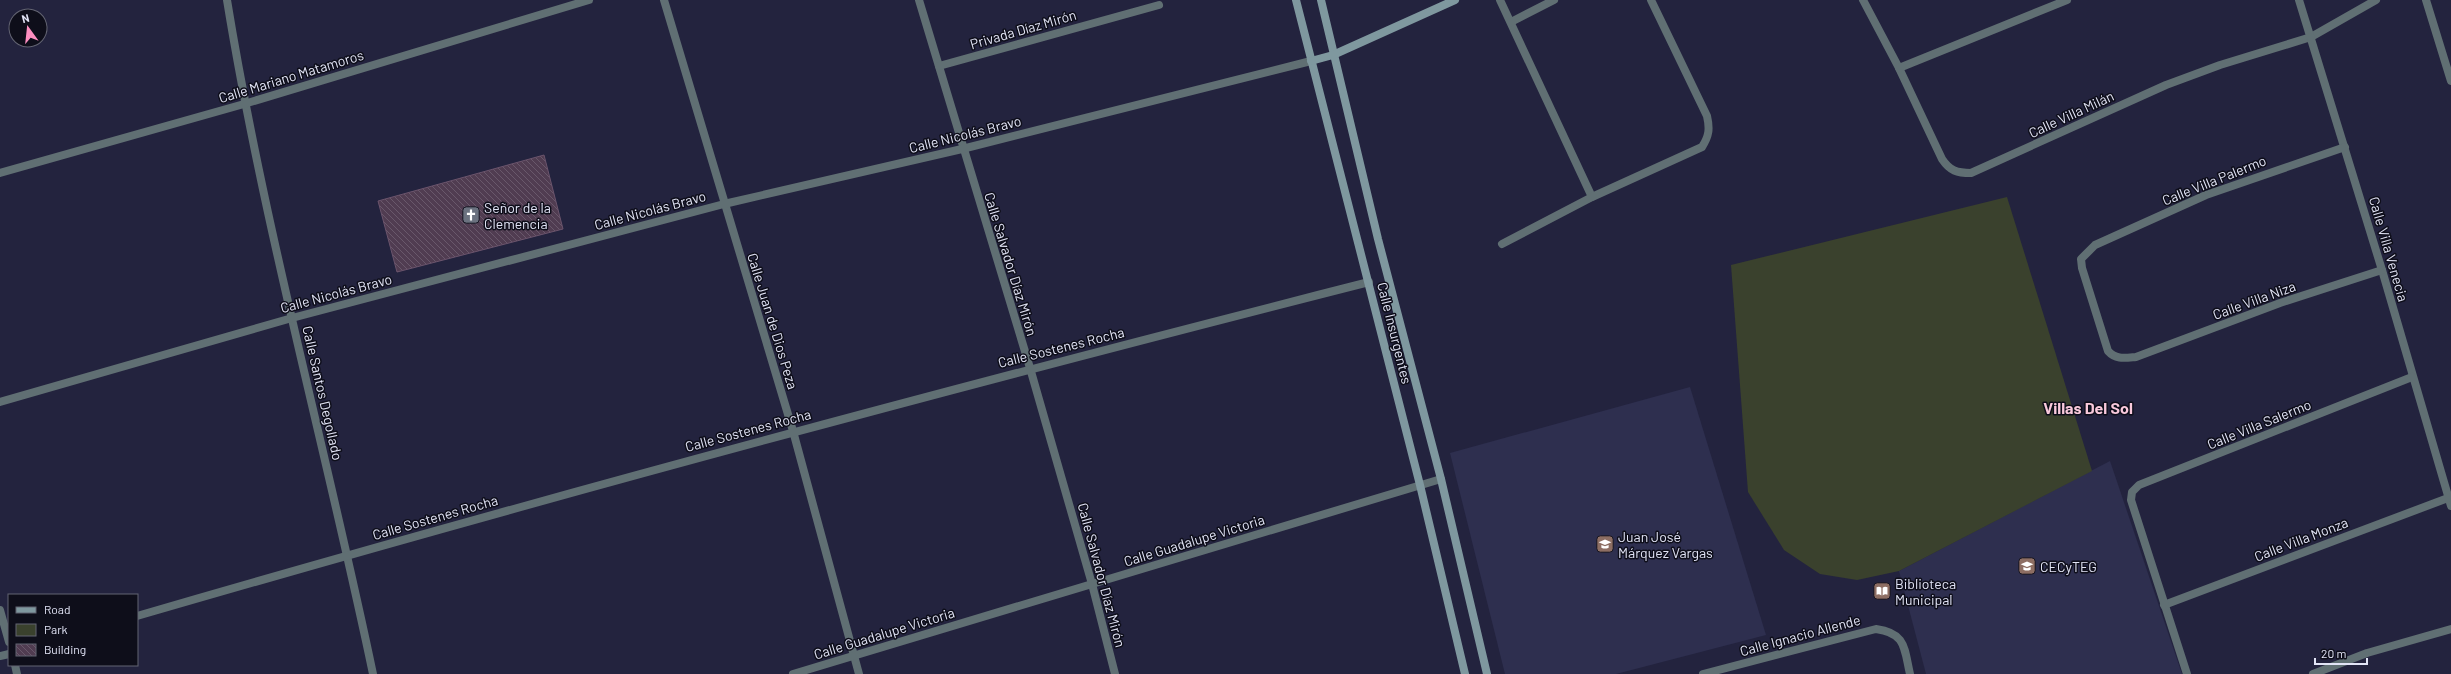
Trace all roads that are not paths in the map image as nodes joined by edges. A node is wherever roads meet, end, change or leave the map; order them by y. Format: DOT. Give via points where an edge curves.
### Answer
graph roads {
  1 [pos="227,0"];
  2 [pos="589,0"];
  3 [pos="664,0"];
  4 [pos="919,0"];
  5 [pos="1296,0"];
  6 [pos="1321,0"];
  7 [pos="1456,0"];
  8 [pos="1500,0"];
  9 [pos="1554,0"];
  10 [pos="1651,0"];
  11 [pos="1863,0"];
  12 [pos="2067,0"];
  13 [pos="2299,0"];
  14 [pos="2376,0"];
  15 [pos="2426,0"];
  16 [pos="1159,5"];
  17 [pos="1511,22"];
  18 [pos="2311,37"];
  19 [pos="1333,55"];
  20 [pos="1310,61"];
  21 [pos="939,66"];
  22 [pos="1899,68"];
  23 [pos="2451,81"];
  24 [pos="244,104"];
  25 [pos="2345,146"];
  26 [pos="962,149"];
  27 [pos="0,173"];
  28 [pos="1592,197"];
  29 [pos="724,204"];
  30 [pos="1502,244"];
  31 [pos="2382,270"];
  32 [pos="1369,282"];
  33 [pos="292,318"];
  34 [pos="2136,357"];
  35 [pos="1030,368"];
  36 [pos="2412,377"];
  37 [pos="0,402"];
  38 [pos="793,431"];
  39 [pos="1441,479"];
  40 [pos="1420,485"];
  41 [pos="2448,498"];
  42 [pos="2451,506"];
  43 [pos="348,554"];
  44 [pos="1092,584"];
  45 [pos="2164,604"];
  46 [pos="0,610"];
  47 [pos="138,616"];
  48 [pos="2451,629"];
  49 [pos="8,638"];
  50 [pos="855,655"];
  51 [pos="373,674"];
  52 [pos="793,674"];
  53 [pos="860,674"];
  54 [pos="1115,674"];
  55 [pos="1465,674"];
  56 [pos="1487,674"];
  57 [pos="1703,674"];
  58 [pos="1910,674"];
  59 [pos="2187,674"];
  60 [pos="2312,674"];
  1 -- 24 [label="street, Calle Santos Degollado"];
  2 -- 24 [label="street, Calle Mariano Matamoros"];
  3 -- 29 [label="street, Calle Juan de Dios Peza"];
  4 -- 21 [label="street, Calle Salvador Díaz Mirón"];
  5 -- 20 [label="main road, Calle Insurgentes"];
  6 -- 19 [label="main road, Calle Insurgentes"];
  7 -- 19 [label="main road"];
  8 -- 17 [label="street"];
  9 -- 17 [label="street"];
  10 -- 28 [label="street" via="1707,116 1710,127 1708,138 1702,147"];
  11 -- 22 [label="street, Calle Villa Milán"];
  12 -- 22 [label="street"];
  13 -- 18 [label="street, Calle Villa Venecia"];
  14 -- 18 [label="street, Calle Villa Milán"];
  15 -- 23 [label="street"];
  16 -- 21 [label="street, Privada Díaz Mirón"];
  17 -- 28 [label="street"];
  18 -- 22 [label="street, Calle Villa Milán" via="2220,65 2166,85 1971,173 1957,173 1949,169 1942,159"];
  18 -- 25 [label="street, Calle Villa Venecia"];
  19 -- 20 [label="main road"];
  19 -- 39 [label="main road, Calle Insurgentes"];
  20 -- 26 [label="street, Calle Nicolás Bravo"];
  20 -- 32 [label="main road, Calle Insurgentes"];
  21 -- 26 [label="street, Calle Salvador Díaz Mirón"];
  24 -- 27 [label="street, Calle Mariano Matamoros"];
  24 -- 33 [label="street, Calle Santos Degollado"];
  25 -- 31 [label="street, Calle Villa Venecia"];
  25 -- 34 [label="street, Calle Villa Palermo" via="2226,187 2095,244 2081,259 2082,268 2108,351 2112,356 2120,358"];
  26 -- 29 [label="street, Calle Nicolás Bravo"];
  26 -- 35 [label="street, Calle Salvador Díaz Mirón"];
  28 -- 30 [label="street"];
  29 -- 33 [label="street, Calle Nicolás Bravo"];
  29 -- 38 [label="street, Calle Juan de Dios Peza"];
  31 -- 34 [label="street, Calle Villa Niza" via="2280,303"];
  31 -- 36 [label="street, Calle Villa Venecia"];
  32 -- 35 [label="street, Calle Sostenes Rocha"];
  32 -- 40 [label="main road, Calle Insurgentes"];
  33 -- 37 [label="street, Calle Nicolás Bravo"];
  33 -- 43 [label="street, Calle Santos Degollado"];
  35 -- 38 [label="street, Calle Sostenes Rocha"];
  35 -- 44 [label="street, Calle Salvador Díaz Mirón"];
  36 -- 41 [label="street, Calle Villa Venecia"];
  36 -- 45 [label="street, Calle Villa Salermo" via="2139,485 2132,492 2131,500"];
  38 -- 43 [label="street, Calle Sostenes Rocha"];
  38 -- 50 [label="street, Calle Juan de Dios Peza"];
  39 -- 40 [label="street, Calle Guadalupe Victoria"];
  39 -- 56 [label="main road, Calle Insurgentes"];
  40 -- 44 [label="street, Calle Guadalupe Victoria"];
  40 -- 55 [label="main road, Calle Insurgentes"];
  41 -- 42 [label="street, Calle Villa Venecia"];
  41 -- 45 [label="street, Calle Villa Monza"];
  43 -- 47 [label="street, Calle Sostenes Rocha"];
  43 -- 51 [label="street, Calle Santos Degollado"];
  44 -- 50 [label="street, Calle Guadalupe Victoria"];
  44 -- 54 [label="street, Calle Salvador Díaz Mirón"];
  45 -- 59 [label="street"];
  46 -- 49 [label="street"];
  48 -- 60 [label="street" via="2374,651"];
  50 -- 52 [label="street, Calle Guadalupe Victoria"];
  50 -- 53 [label="street, Calle Juan de Dios Peza"];
  57 -- 58 [label="street, Calle Ignacio Allende" via="1876,629 1890,630 1901,640"];
}
